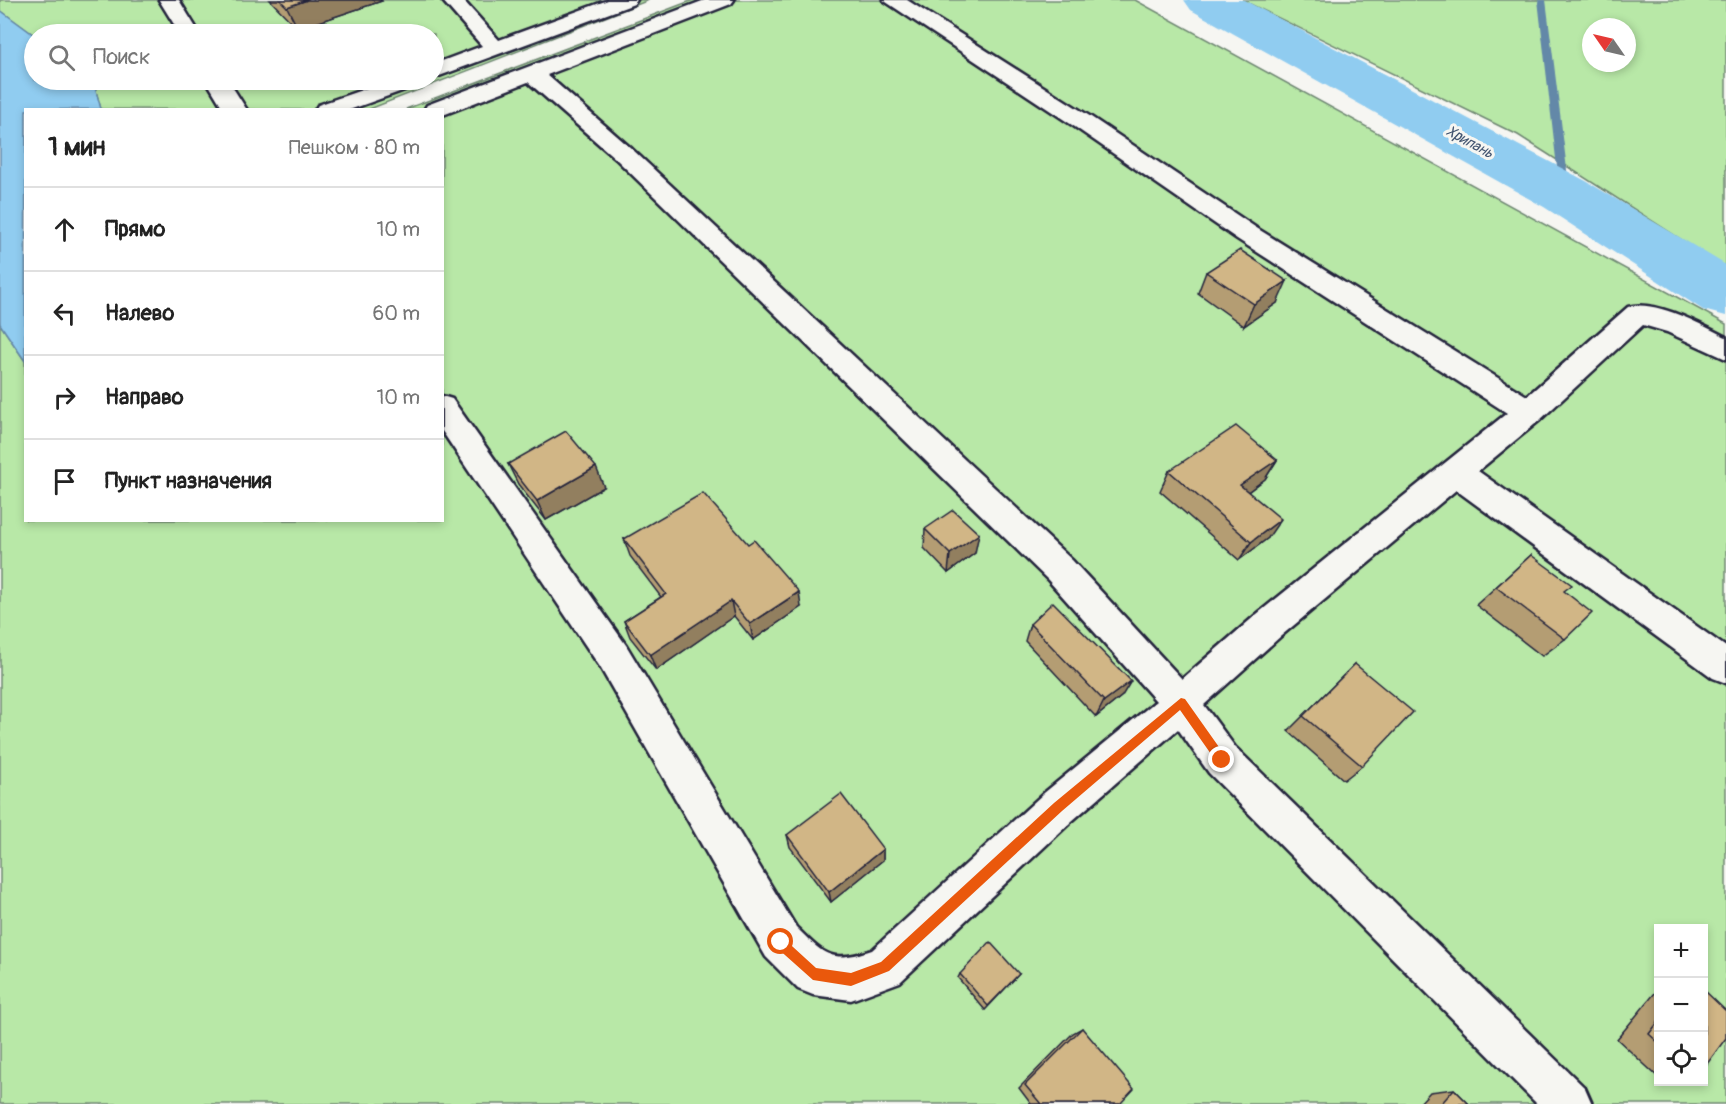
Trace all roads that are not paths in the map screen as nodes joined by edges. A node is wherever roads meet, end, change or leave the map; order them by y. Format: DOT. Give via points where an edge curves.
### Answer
graph roads {
  1 [pos="169,0"];
  2 [pos="452,0"];
  3 [pos="627,0"];
  4 [pos="724,0"];
  5 [pos="893,0"];
  6 [pos="184,24"];
  7 [pos="495,48"];
  8 [pos="444,67"];
  9 [pos="532,74"];
  10 [pos="224,90"];
  11 [pos="383,90"];
  12 [pos="235,108"];
  13 [pos="332,108"];
  14 [pos="440,108"];
  15 [pos="1726,349"];
  16 [pos="444,410"];
  17 [pos="1529,412"];
  18 [pos="1454,471"];
  19 [pos="1726,667"];
  20 [pos="1181,703"];
  21 [pos="1569,1104"];
  1 -- 6 [label="street"];
  2 -- 7 [label="street"];
  3 -- 7 [label="street"];
  4 -- 9 [label="street"];
  5 -- 17 [label="street" via="1080,120 1246,234"];
  7 -- 8 [label="street"];
  9 -- 14 [label="street"];
  9 -- 20 [label="street" via="624,154 1060,570"];
  10 -- 12 [label="street"];
  11 -- 13 [label="street"];
  15 -- 17 [label="street" via="1677,325 1638,314"];
  16 -- 20 [label="street" via="613,656 781,942 813,974 851,979 885,967 1058,807"];
  17 -- 18 [label="street"];
  18 -- 19 [label="street"];
  18 -- 20 [label="street"];
  20 -- 21 [label="street" via="1222,760"];
}
